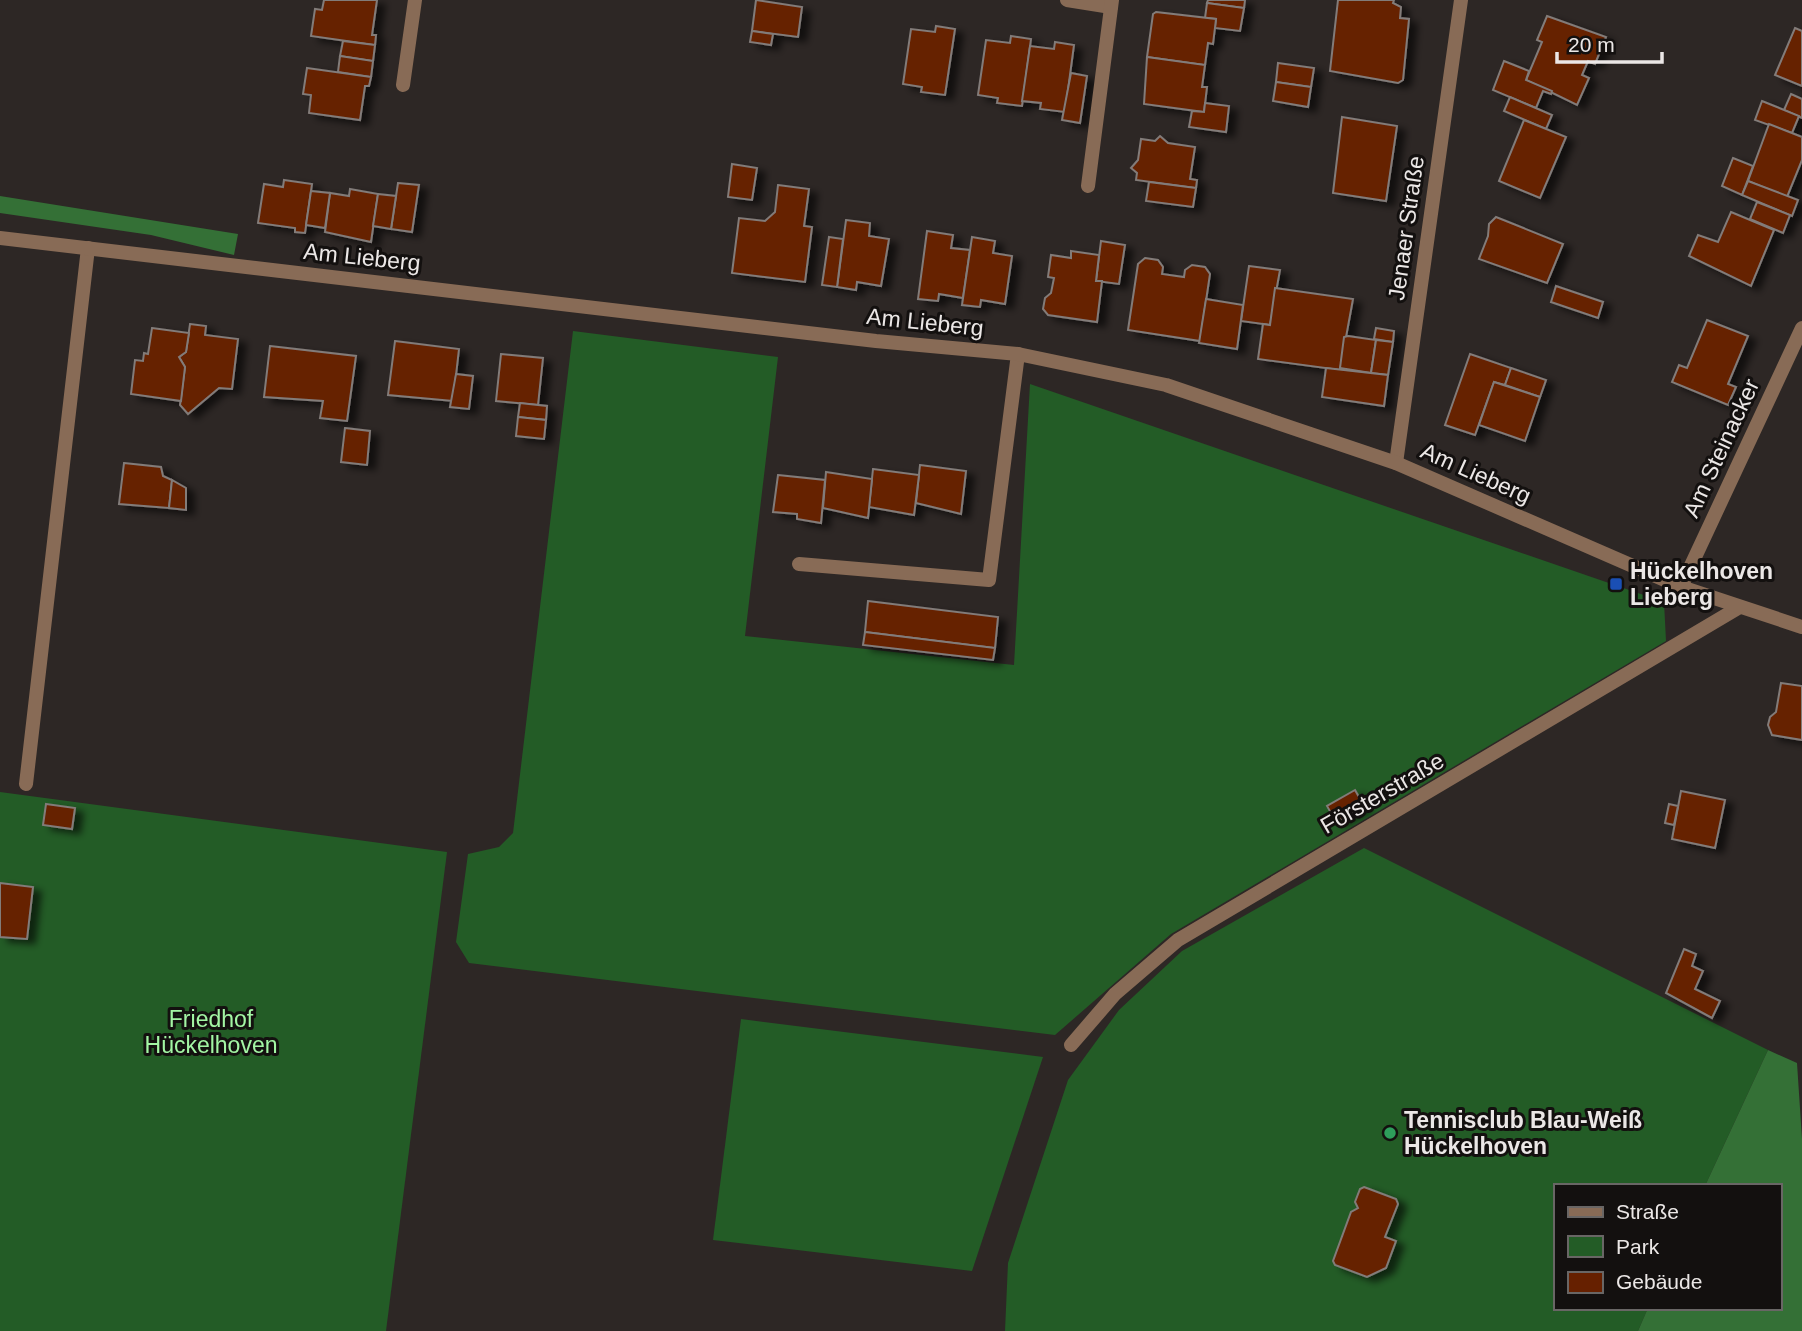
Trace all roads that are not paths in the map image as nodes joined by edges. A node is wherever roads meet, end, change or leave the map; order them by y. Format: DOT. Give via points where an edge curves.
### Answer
graph roads {
  1 [pos="415,0"];
  2 [pos="1067,0"];
  3 [pos="1461,0"];
  4 [pos="1112,3"];
  5 [pos="403,85"];
  6 [pos="1088,186"];
  7 [pos="0,238"];
  8 [pos="88,248"];
  9 [pos="1802,328"];
  10 [pos="1018,354"];
  11 [pos="1396,463"];
  12 [pos="799,564"];
  13 [pos="1681,587"];
  14 [pos="1738,608"];
  15 [pos="1802,627"];
  16 [pos="26,784"];
  17 [pos="1071,1045"];
  1 -- 5 [label="street"];
  2 -- 4 [label="street"];
  3 -- 11 [label="street, Jenaer Straße"];
  4 -- 6 [label="street"];
  7 -- 8 [label="street, Am Lieberg"];
  8 -- 10 [label="street, Am Lieberg"];
  8 -- 16 [label="street"];
  9 -- 13 [label="street, Am Steinacker"];
  10 -- 11 [label="street, Am Lieberg" via="1166,385"];
  10 -- 12 [label="street" via="989,580"];
  11 -- 13 [label="street, Am Lieberg"];
  13 -- 14 [label="street, Am Lieberg"];
  14 -- 15 [label="street, Am Lieberg"];
  14 -- 17 [label="street, Försterstraße" via="1178,940 1115,994"];
}
